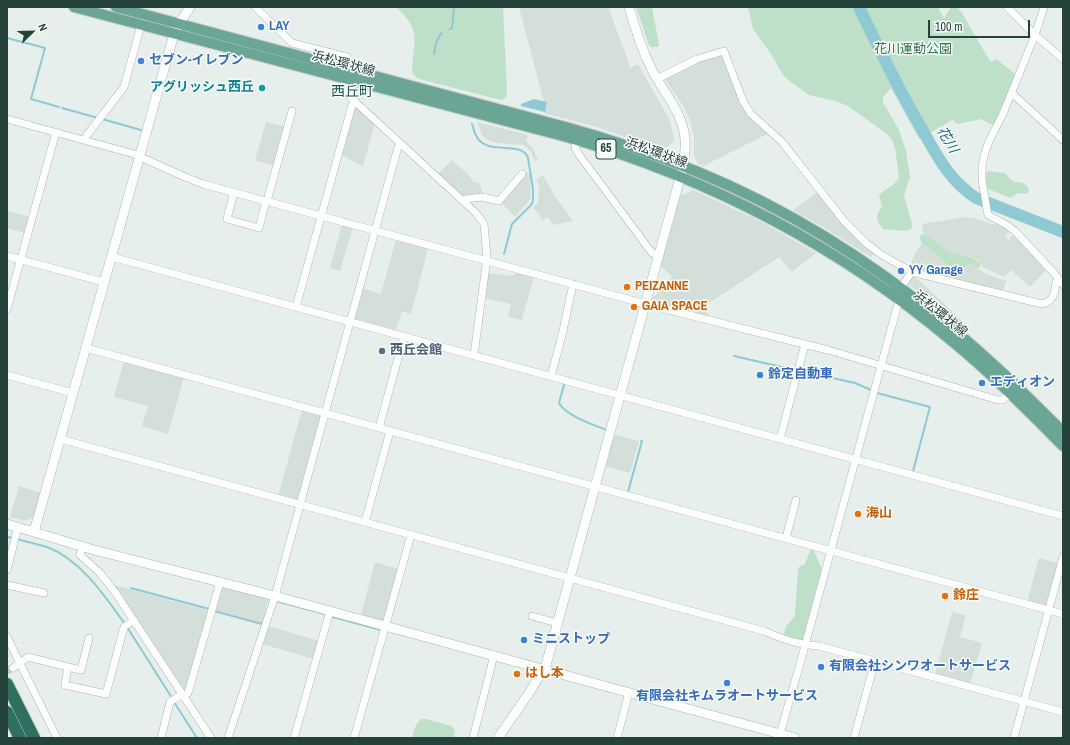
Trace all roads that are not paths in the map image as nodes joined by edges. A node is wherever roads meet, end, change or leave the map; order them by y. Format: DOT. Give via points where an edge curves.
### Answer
graph roads {
  1 [pos="74,7"];
  2 [pos="116,7"];
  3 [pos="190,7"];
  4 [pos="255,7"];
  5 [pos="629,7"];
  6 [pos="1007,7"];
  7 [pos="1044,7"];
  8 [pos="179,24"];
  9 [pos="141,25"];
  10 [pos="174,34"];
  11 [pos="1035,36"];
  12 [pos="1063,59"];
  13 [pos="345,68"];
  14 [pos="346,78"];
  15 [pos="657,79"];
  16 [pos="1011,94"];
  17 [pos="355,101"];
  18 [pos="292,112"];
  19 [pos="7,119"];
  20 [pos="56,132"];
  21 [pos="85,140"];
  22 [pos="577,140"];
  23 [pos="1063,140"];
  24 [pos="401,144"];
  25 [pos="140,156"];
  26 [pos="682,172"];
  27 [pos="522,174"];
  28 [pos="234,192"];
  29 [pos="267,201"];
  30 [pos="464,201"];
  31 [pos="321,216"];
  32 [pos="375,230"];
  33 [pos="659,255"];
  34 [pos="7,256"];
  35 [pos="112,256"];
  36 [pos="20,259"];
  37 [pos="486,260"];
  38 [pos="912,272"];
  39 [pos="104,282"];
  40 [pos="1061,282"];
  41 [pos="573,284"];
  42 [pos="900,288"];
  43 [pos="902,301"];
  44 [pos="645,304"];
  45 [pos="296,307"];
  46 [pos="7,309"];
  47 [pos="350,322"];
  48 [pos="404,336"];
  49 [pos="805,344"];
  50 [pos="86,348"];
  51 [pos="474,355"];
  52 [pos="882,365"];
  53 [pos="7,375"];
  54 [pos="551,376"];
  55 [pos="73,393"];
  56 [pos="1010,394"];
  57 [pos="620,395"];
  58 [pos="325,413"];
  59 [pos="379,428"];
  60 [pos="390,431"];
  61 [pos="1063,432"];
  62 [pos="60,439"];
  63 [pos="780,439"];
  64 [pos="1063,446"];
  65 [pos="856,460"];
  66 [pos="595,487"];
  67 [pos="796,500"];
  68 [pos="300,505"];
  69 [pos="1063,516"];
  70 [pos="365,522"];
  71 [pos="7,524"];
  72 [pos="34,532"];
  73 [pos="17,533"];
  74 [pos="410,535"];
  75 [pos="786,538"];
  76 [pos="82,546"];
  77 [pos="831,551"];
  78 [pos="1063,557"];
  79 [pos="7,570"];
  80 [pos="570,578"];
  81 [pos="220,582"];
  82 [pos="7,584"];
  83 [pos="44,593"];
  84 [pos="275,596"];
  85 [pos="1049,610"];
  86 [pos="330,611"];
  87 [pos="1063,614"];
  88 [pos="532,616"];
  89 [pos="133,621"];
  90 [pos="557,623"];
  91 [pos="385,626"];
  92 [pos="7,637"];
  93 [pos="89,638"];
  94 [pos="806,645"];
  95 [pos="494,655"];
  96 [pos="875,661"];
  97 [pos="20,664"];
  98 [pos="68,667"];
  99 [pos="13,668"];
  100 [pos="544,668"];
  101 [pos="7,684"];
  102 [pos="629,692"];
  103 [pos="182,695"];
  104 [pos="1024,701"];
  105 [pos="7,712"];
  106 [pos="1063,712"];
  107 [pos="780,734"];
  108 [pos="20,738"];
  109 [pos="34,738"];
  110 [pos="57,738"];
  111 [pos="161,738"];
  112 [pos="211,738"];
  113 [pos="228,738"];
  114 [pos="294,738"];
  115 [pos="354,738"];
  116 [pos="473,738"];
  117 [pos="498,738"];
  118 [pos="617,738"];
  119 [pos="795,738"];
  120 [pos="854,738"];
  121 [pos="1014,738"];
  1 -- 9 [label="main road, 浜松環状線 / 65"];
  2 -- 8 [label="main road, 浜松環状線 / 65"];
  3 -- 8 [label="street"];
  4 -- 13 [label="street" via="292,43 347,58"];
  5 -- 15 [label="street" via="641,46"];
  6 -- 11 [label="street"];
  7 -- 11 [label="street"];
  8 -- 10 [label="street"];
  8 -- 13 [label="main road, 浜松環状線 / 65"];
  9 -- 10 [label="main road, 浜松環状線 / 65"];
  9 -- 21 [label="street" via="124,87 86,135"];
  10 -- 14 [label="main road, 浜松環状線 / 65"];
  10 -- 25 [label="street"];
  11 -- 12 [label="street"];
  11 -- 16 [label="street"];
  13 -- 26 [label="main road, 浜松環状線 / 65" via="576,130 618,143"];
  14 -- 17 [label="street" via="344,86"];
  14 -- 22 [label="main road, 浜松環状線 / 65"];
  15 -- 26 [label="street" via="682,122 685,139"];
  15 -- 38 [label="street" via="697,59 724,51 743,101 752,114 782,142 859,237 882,255"];
  16 -- 23 [label="street"];
  16 -- 40 [label="street" via="985,152 982,173 988,216 1015,232"];
  17 -- 24 [label="street"];
  17 -- 31 [label="street"];
  18 -- 29 [label="street"];
  19 -- 20 [label="street"];
  20 -- 21 [label="street"];
  20 -- 36 [label="street"];
  21 -- 25 [label="street"];
  22 -- 26 [label="main road, 浜松環状線 / 65"];
  22 -- 33 [label="street" via="575,148 580,156 652,253"];
  24 -- 30 [label="street"];
  24 -- 32 [label="street" via="398,147"];
  25 -- 28 [label="street" via="191,179"];
  25 -- 35 [label="street"];
  26 -- 33 [label="street"];
  26 -- 42 [label="main road, 浜松環状線 / 65" via="726,185 795,220"];
  26 -- 43 [label="main road, 浜松環状線 / 65" via="843,260"];
  27 -- 30 [label="street" via="499,201 482,197"];
  28 -- 29 [label="street"];
  28 -- 29 [label="street" via="226,219 259,228"];
  29 -- 31 [label="street"];
  30 -- 37 [label="street" via="484,224"];
  31 -- 32 [label="street"];
  31 -- 45 [label="street"];
  32 -- 37 [label="street"];
  32 -- 47 [label="street"];
  33 -- 44 [label="street"];
  34 -- 36 [label="street"];
  35 -- 39 [label="street"];
  35 -- 45 [label="street"];
  36 -- 39 [label="street"];
  36 -- 46 [label="street"];
  37 -- 41 [label="street"];
  37 -- 51 [label="street"];
  38 -- 40 [label="street" via="1042,304 1047,303 1053,296 1056,282"];
  38 -- 42 [label="street"];
  39 -- 50 [label="street"];
  41 -- 44 [label="street"];
  41 -- 54 [label="street"];
  42 -- 61 [label="main road, 浜松環状線 / 65" via="978,350"];
  43 -- 52 [label="street" via="897,307"];
  43 -- 56 [label="main road, 浜松環状線 / 65" via="966,353"];
  44 -- 49 [label="street"];
  44 -- 57 [label="street"];
  45 -- 47 [label="street"];
  47 -- 48 [label="street"];
  47 -- 58 [label="street"];
  48 -- 51 [label="street"];
  48 -- 59 [label="street"];
  49 -- 52 [label="street"];
  49 -- 63 [label="street"];
  50 -- 55 [label="street"];
  50 -- 58 [label="street"];
  51 -- 54 [label="street"];
  52 -- 56 [label="street" via="998,400 1004,400"];
  52 -- 65 [label="street"];
  53 -- 55 [label="street"];
  54 -- 57 [label="street"];
  55 -- 62 [label="street"];
  56 -- 64 [label="main road, 浜松環状線 / 65"];
  57 -- 63 [label="street"];
  57 -- 66 [label="street"];
  58 -- 59 [label="street"];
  58 -- 68 [label="street"];
  59 -- 60 [label="street"];
  60 -- 66 [label="street"];
  60 -- 70 [label="street"];
  62 -- 68 [label="street"];
  62 -- 72 [label="street"];
  63 -- 65 [label="street"];
  65 -- 69 [label="street"];
  65 -- 77 [label="street"];
  66 -- 75 [label="street"];
  66 -- 80 [label="street"];
  67 -- 75 [label="street"];
  68 -- 70 [label="street"];
  68 -- 84 [label="street"];
  70 -- 74 [label="street"];
  71 -- 73 [label="street"];
  72 -- 73 [label="street"];
  72 -- 76 [label="street"];
  73 -- 79 [label="street"];
  74 -- 80 [label="street"];
  74 -- 91 [label="street"];
  75 -- 77 [label="street"];
  76 -- 81 [label="street"];
  76 -- 89 [label="street" via="80,554 106,579"];
  77 -- 85 [label="street"];
  77 -- 94 [label="street"];
  78 -- 85 [label="street"];
  80 -- 90 [label="street"];
  80 -- 94 [label="street"];
  81 -- 84 [label="street"];
  81 -- 103 [label="street" via="188,693"];
  82 -- 83 [label="street"];
  84 -- 86 [label="street"];
  84 -- 113 [label="street"];
  85 -- 87 [label="street"];
  85 -- 104 [label="street"];
  86 -- 91 [label="street"];
  86 -- 114 [label="street"];
  88 -- 90 [label="street"];
  89 -- 98 [label="street" via="125,626 106,694 65,685"];
  89 -- 103 [label="street"];
  90 -- 100 [label="street"];
  91 -- 95 [label="street"];
  91 -- 115 [label="street"];
  92 -- 97 [label="street"];
  93 -- 98 [label="street" via="81,670"];
  94 -- 96 [label="street"];
  94 -- 107 [label="street"];
  95 -- 100 [label="street"];
  95 -- 116 [label="street"];
  96 -- 104 [label="street"];
  96 -- 120 [label="street"];
  97 -- 98 [label="street" via="28,657"];
  97 -- 99 [label="street"];
  97 -- 110 [label="street"];
  100 -- 102 [label="street"];
  100 -- 117 [label="street"];
  101 -- 109 [label="highway"];
  102 -- 107 [label="street"];
  102 -- 118 [label="street"];
  103 -- 111 [label="street" via="170,702"];
  103 -- 112 [label="street"];
  104 -- 106 [label="street"];
  104 -- 121 [label="street"];
  105 -- 108 [label="highway"];
  107 -- 119 [label="street"];
}
